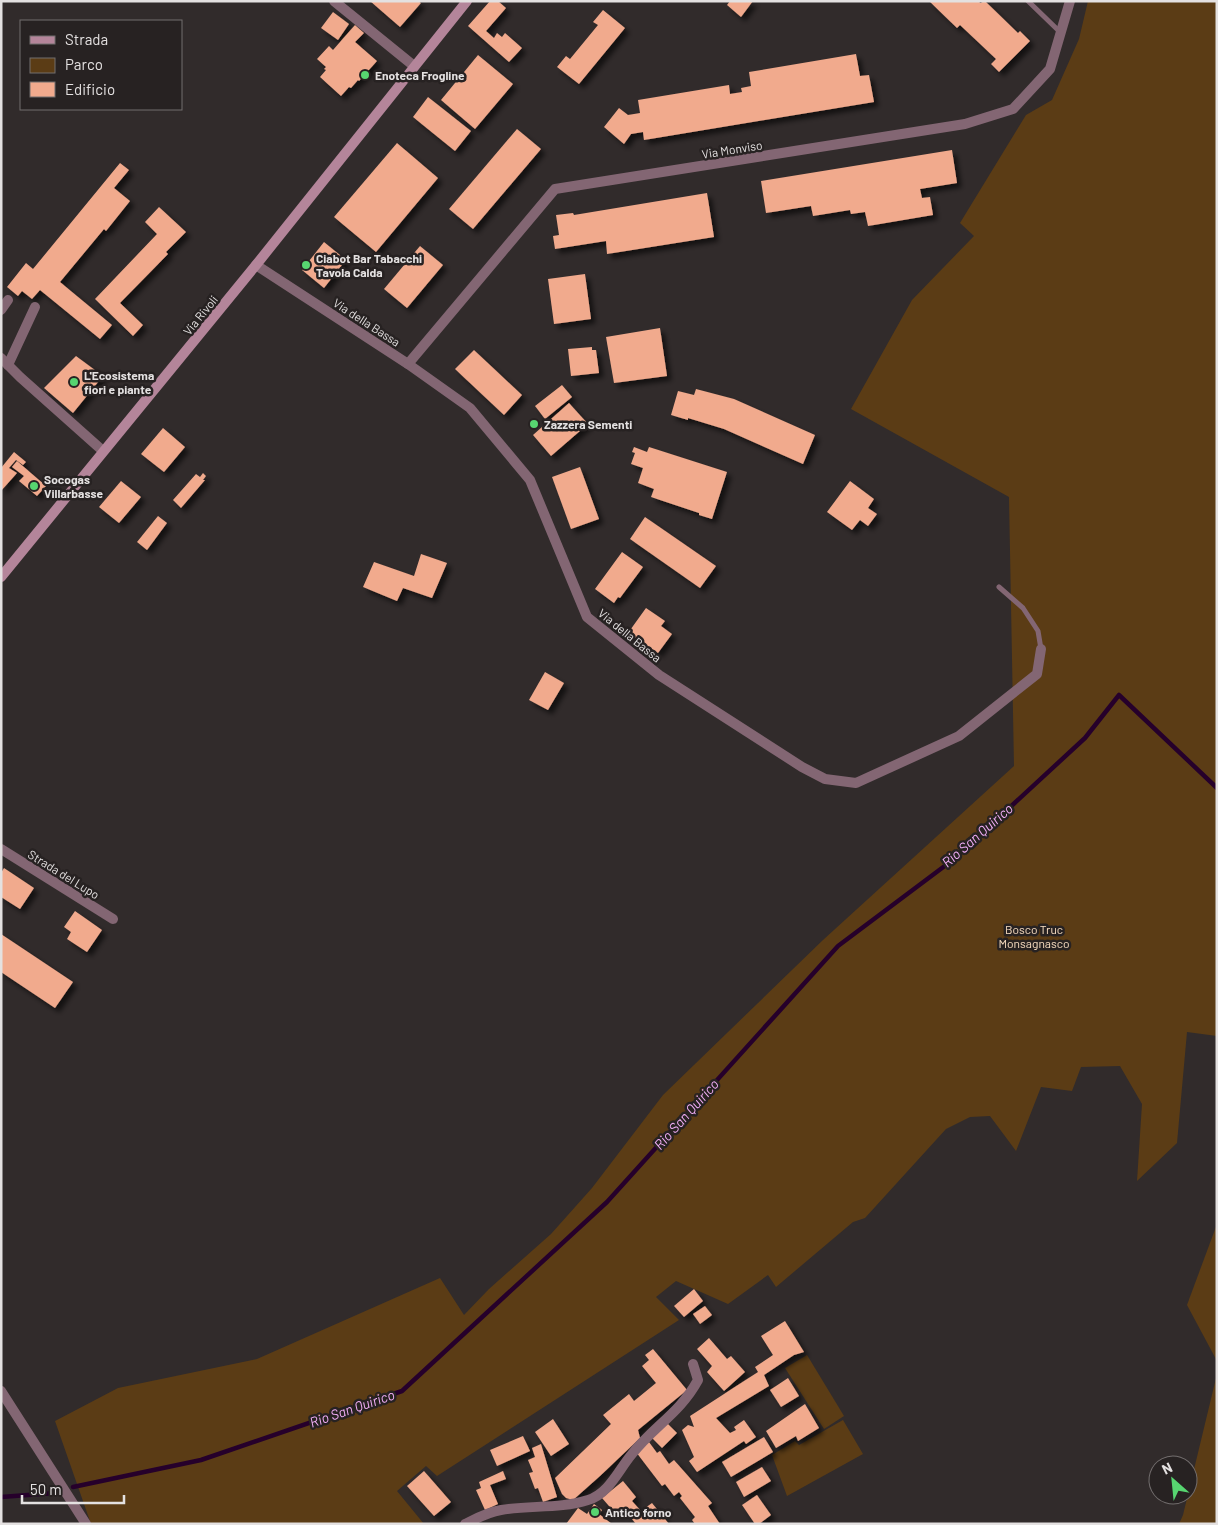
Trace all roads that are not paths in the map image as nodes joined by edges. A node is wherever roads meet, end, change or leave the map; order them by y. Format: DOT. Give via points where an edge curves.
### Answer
graph roads {
  1 [pos="334,1"];
  2 [pos="466,1"];
  3 [pos="1028,1"];
  4 [pos="1070,1"];
  5 [pos="1061,33"];
  6 [pos="414,66"];
  7 [pos="256,265"];
  8 [pos="8,300"];
  9 [pos="35,307"];
  10 [pos="1,310"];
  11 [pos="5,362"];
  12 [pos="408,364"];
  13 [pos="103,451"];
  14 [pos="1,577"];
  15 [pos="999,587"];
  16 [pos="1041,648"];
  17 [pos="1,849"];
  18 [pos="113,919"];
  19 [pos="693,1364"];
  20 [pos="1,1391"];
  21 [pos="86,1524"];
  22 [pos="465,1524"];
  1 -- 6 [label="street"];
  2 -- 6 [label="street, Via Rivoli"];
  3 -- 5 [label="lane"];
  4 -- 5 [label="street, Via Monviso"];
  5 -- 12 [label="street, Via Monviso" via="1050,69 1013,109 965,124 555,189"];
  6 -- 7 [label="street, Via Rivoli"];
  7 -- 12 [label="street, Via della Bassa"];
  7 -- 13 [label="street, Via Rivoli"];
  8 -- 10 [label="street"];
  9 -- 11 [label="street"];
  11 -- 13 [label="street"];
  12 -- 16 [label="street, Via della Bassa" via="470,408 530,480 588,617 659,675 825,779 856,783 959,736 1037,674"];
  13 -- 14 [label="street, Via Rivoli"];
  15 -- 16 [label="lane" via="1023,608 1034,623"];
  17 -- 18 [label="street, Strada del Lupo"];
  19 -- 22 [label="street" via="698,1380 690,1394 632,1453 604,1491 591,1500 501,1510"];
  20 -- 21 [label="street"];
}
